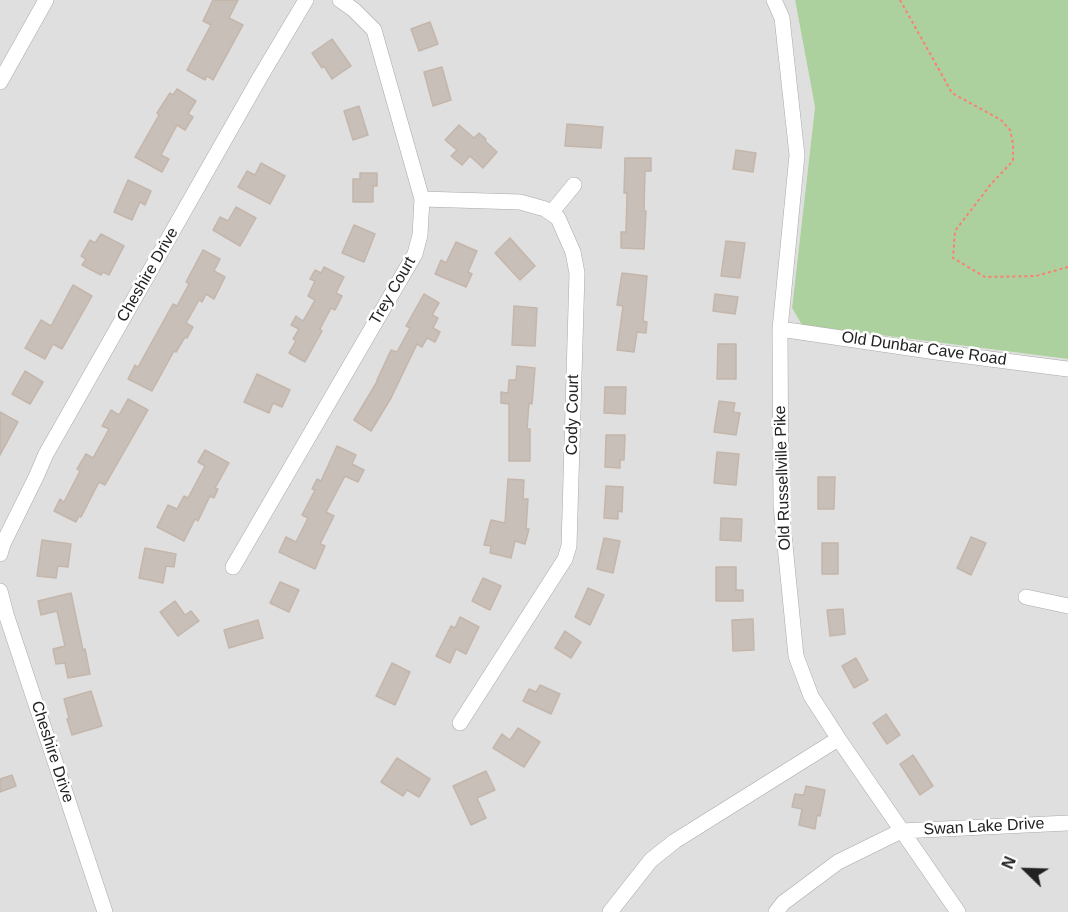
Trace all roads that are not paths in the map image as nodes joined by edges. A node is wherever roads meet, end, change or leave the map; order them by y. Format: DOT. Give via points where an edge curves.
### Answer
graph roads {
  1 [pos="46,0"];
  2 [pos="306,0"];
  3 [pos="340,0"];
  4 [pos="774,0"];
  5 [pos="0,82"];
  6 [pos="574,185"];
  7 [pos="423,199"];
  8 [pos="551,213"];
  9 [pos="780,329"];
  10 [pos="1068,369"];
  11 [pos="0,554"];
  12 [pos="232,567"];
  13 [pos="0,591"];
  14 [pos="1026,597"];
  15 [pos="1068,606"];
  16 [pos="460,723"];
  17 [pos="838,739"];
  18 [pos="1068,823"];
  19 [pos="901,831"];
  20 [pos="105,912"];
  21 [pos="610,912"];
  22 [pos="776,912"];
  23 [pos="958,912"];
  1 -- 5 [label="street"];
  2 -- 11 [label="street, Cheshire Drive" via="46,454"];
  3 -- 7 [label="street, Trey Court" via="374,30"];
  4 -- 9 [label="street, Old Russellville Pike" via="782,18 797,155"];
  6 -- 8 [label="street"];
  7 -- 8 [label="street" via="520,202"];
  7 -- 12 [label="street, Trey Court" via="415,254"];
  8 -- 16 [label="street, Cody Court" via="558,218 573,252 577,273 569,546 565,559"];
  9 -- 10 [label="street, Old Dunbar Cave Road"];
  9 -- 17 [label="street, Old Russellville Pike" via="781,505 796,656 811,696"];
  13 -- 20 [label="street, Cheshire Drive"];
  14 -- 15 [label="street"];
  17 -- 19 [label="street, Old Russellville Pike"];
  17 -- 21 [label="street" via="675,841 651,860"];
  18 -- 19 [label="street, Swan Lake Drive"];
  19 -- 22 [label="street" via="838,861"];
  19 -- 23 [label="street, Old Russellville Pike"];
}
